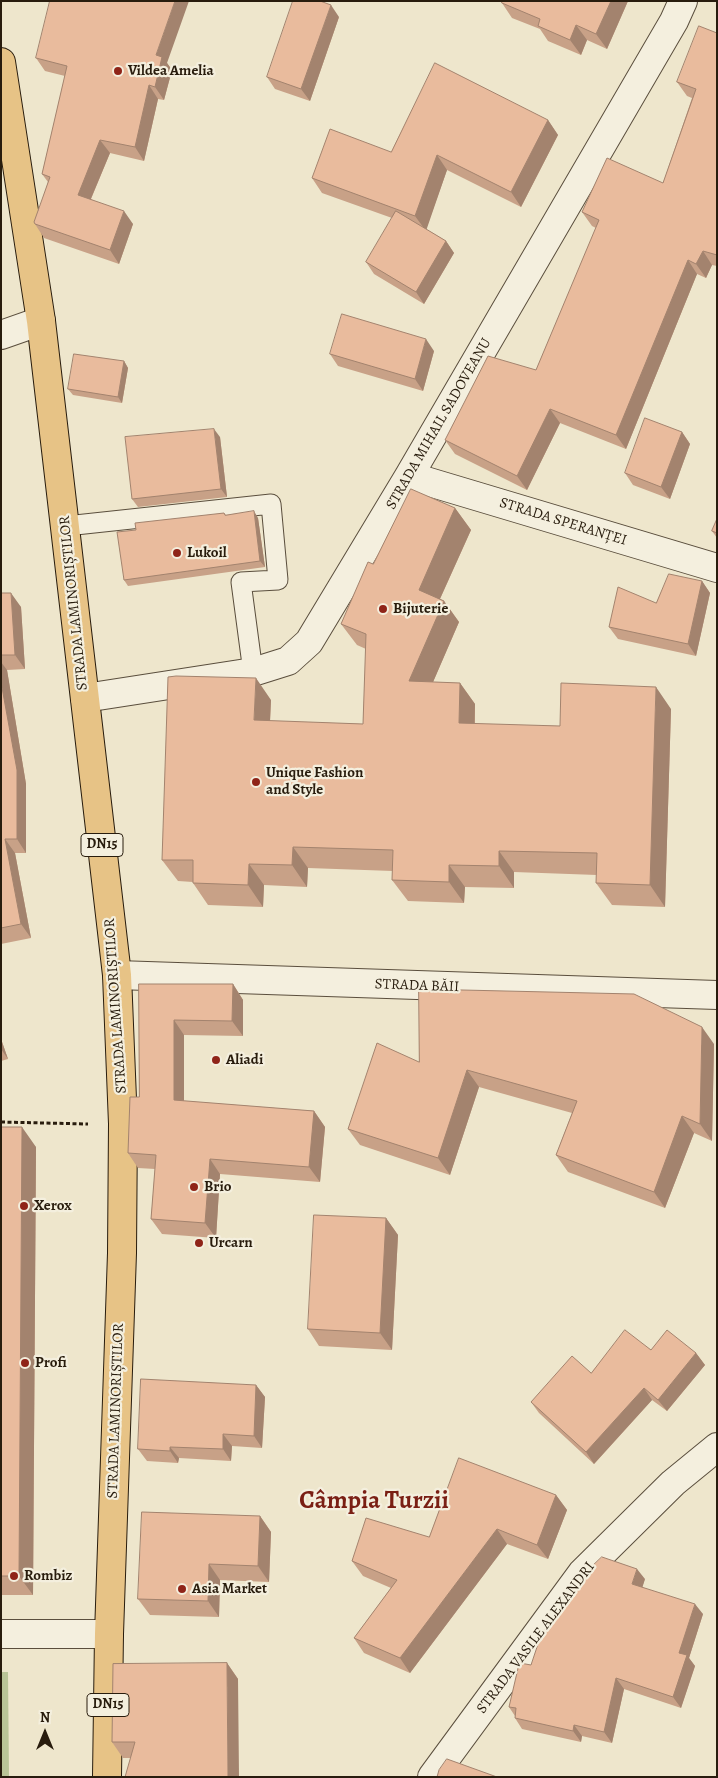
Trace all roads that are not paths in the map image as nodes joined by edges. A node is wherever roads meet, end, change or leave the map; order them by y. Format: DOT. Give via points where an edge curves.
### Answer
graph roads {
  1 [pos="683,1"];
  2 [pos="1,62"];
  3 [pos="41,321"];
  4 [pos="1,334"];
  5 [pos="409,476"];
  6 [pos="66,526"];
  7 [pos="717,568"];
  8 [pos="253,672"];
  9 [pos="85,698"];
  10 [pos="117,975"];
  11 [pos="717,995"];
  12 [pos="717,1447"];
  13 [pos="1,1634"];
  14 [pos="109,1634"];
  15 [pos="107,1777"];
  16 [pos="432,1777"];
  1 -- 5 [label="street, STRADA MIHAIL SADOVEANU"];
  2 -- 3 [label="main road, STRADA LAMINORIȘTILOR / DN15"];
  3 -- 4 [label="street"];
  3 -- 6 [label="main road, STRADA LAMINORIȘTILOR / DN15"];
  5 -- 7 [label="street, STRADA SPERANȚEI"];
  5 -- 8 [label="street, STRADA MIHAIL SADOVEANU" via="309,642 288,662"];
  6 -- 8 [label="lane" via="271,504 278,580 241,582"];
  6 -- 9 [label="main road, STRADA LAMINORIȘTILOR / DN15"];
  8 -- 9 [label="street, STRADA MIHAIL SADOVEANU"];
  9 -- 10 [label="main road, STRADA LAMINORIȘTILOR / DN15"];
  10 -- 11 [label="street, STRADA BĂII"];
  10 -- 14 [label="main road, STRADA LAMINORIȘTILOR / DN15" via="123,1124 122,1253"];
  12 -- 16 [label="street, STRADA VASILE ALEXANDRI" via="673,1483 582,1573"];
  13 -- 14 [label="street"];
  14 -- 15 [label="main road, STRADA LAMINORIȘTILOR / DN15"];
}
